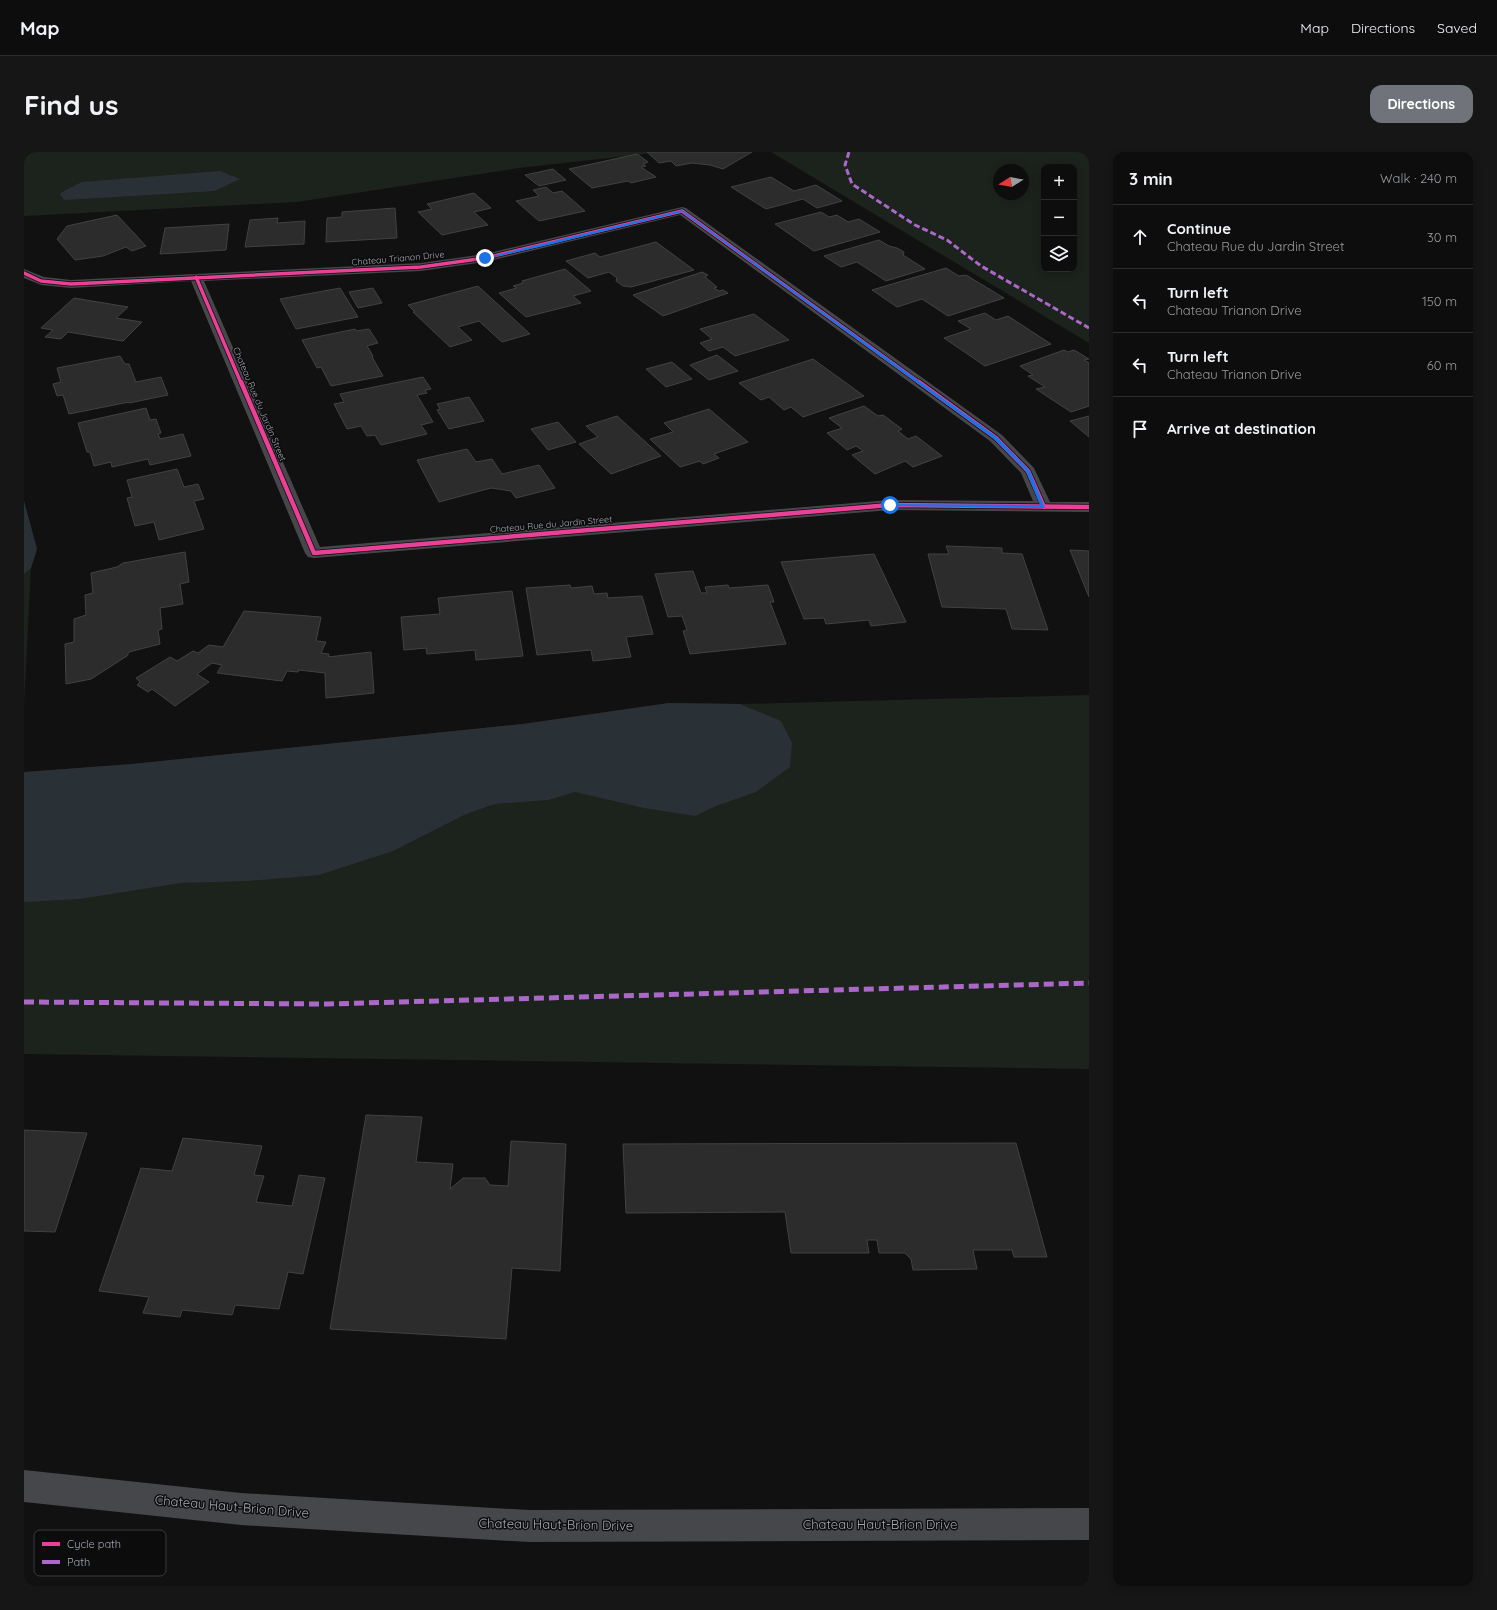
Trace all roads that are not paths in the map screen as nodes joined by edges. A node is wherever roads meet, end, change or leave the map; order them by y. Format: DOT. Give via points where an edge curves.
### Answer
graph roads {
  1 [pos="24,273"];
  2 [pos="196,277"];
  3 [pos="1044,507"];
  4 [pos="1089,507"];
  5 [pos="24,1486"];
  6 [pos="1089,1524"];
  1 -- 2 [label="street, Chateau Trianon Drive" via="41,281 71,284"];
  2 -- 3 [label="street, Chateau Trianon Drive" via="421,267 485,258 682,211 996,438 1028,471"];
  2 -- 3 [label="street, Chateau Rue du Jardin Street" via="314,553 890,505"];
  3 -- 4 [label="street, Chateau Rue du Jardin Street"];
  5 -- 6 [label="street, Chateau Haut-Brion Drive" via="241,1509 530,1526"];
}
